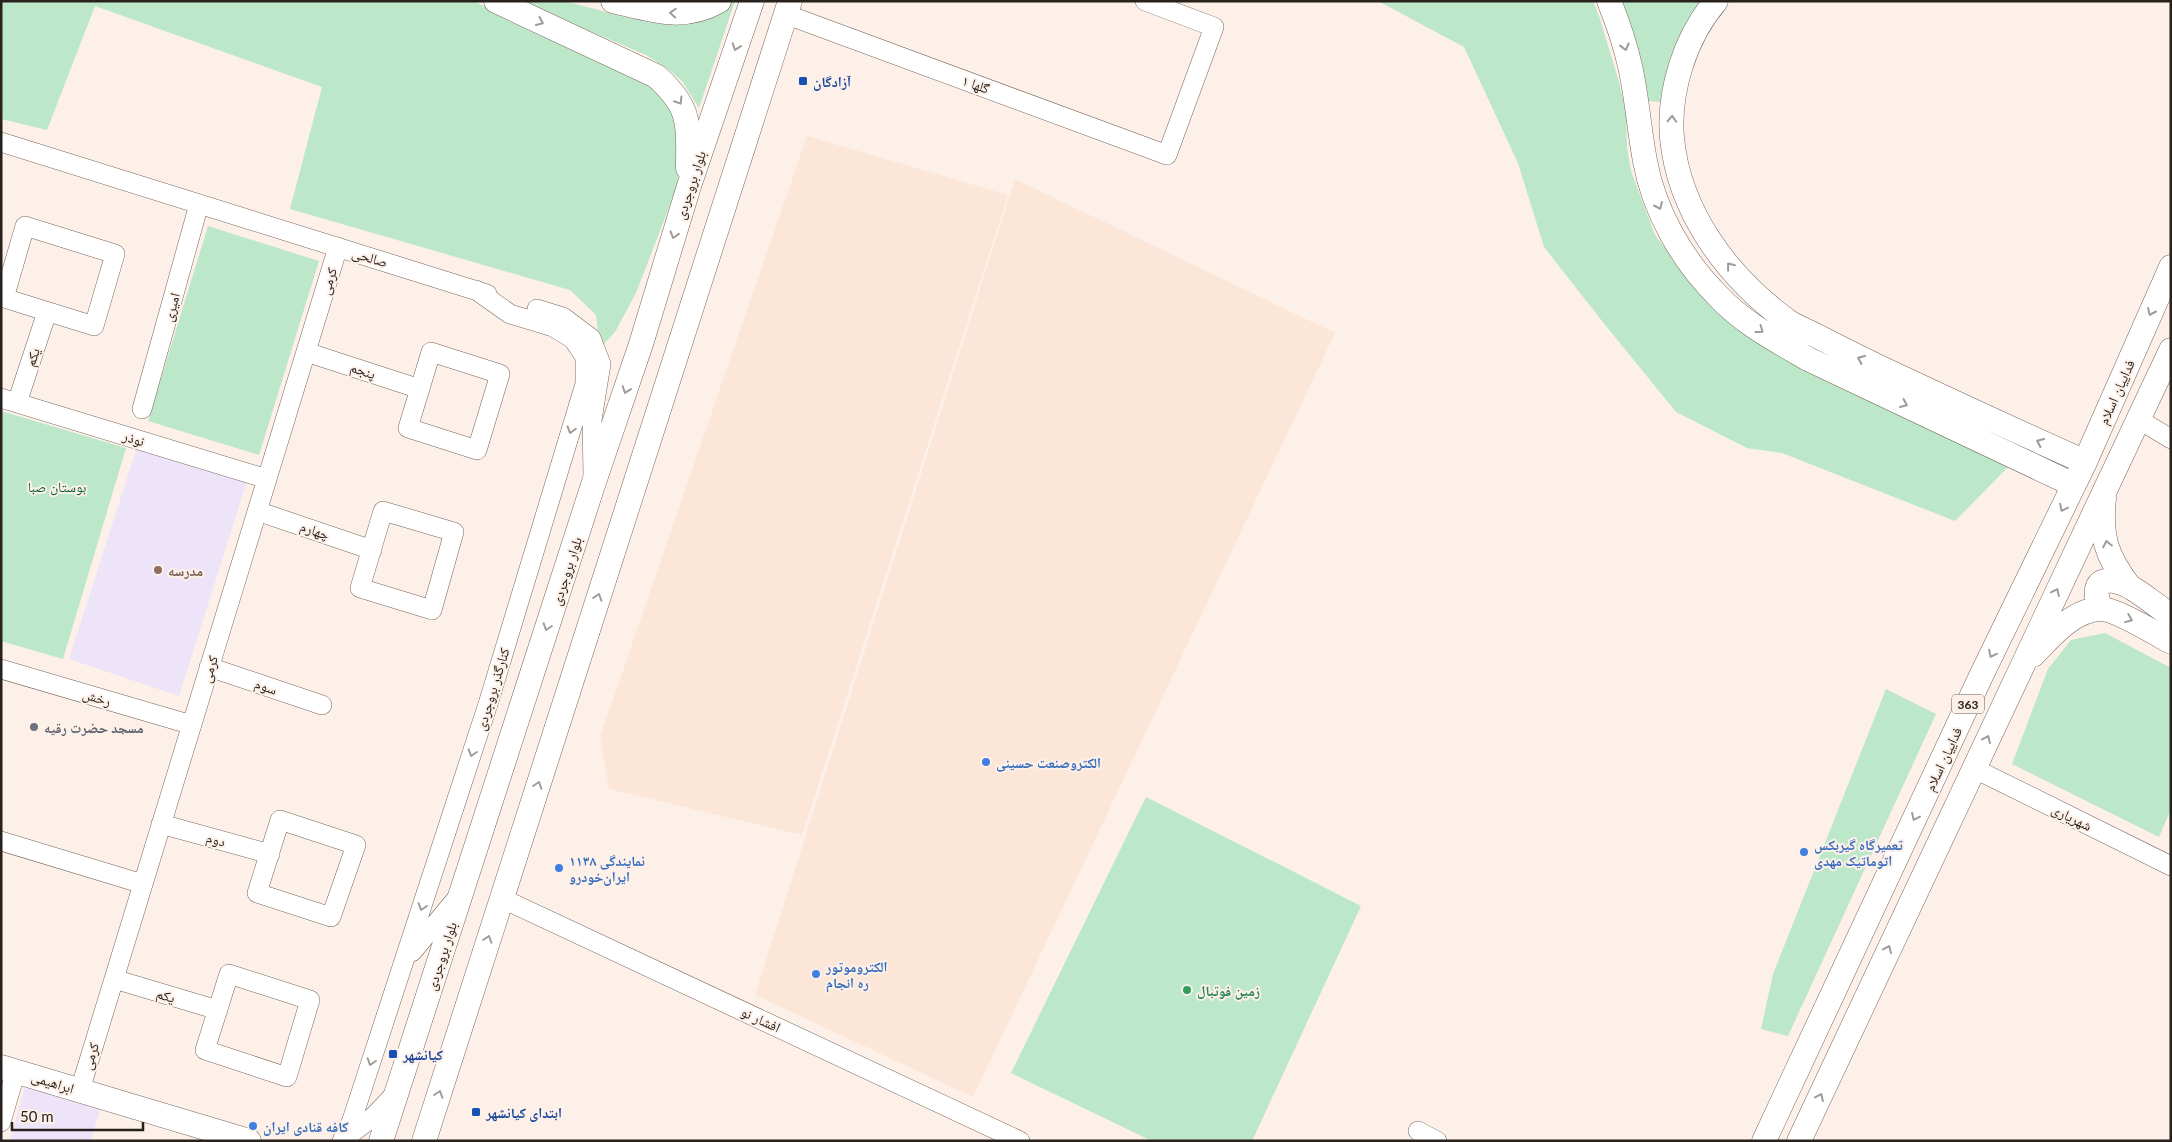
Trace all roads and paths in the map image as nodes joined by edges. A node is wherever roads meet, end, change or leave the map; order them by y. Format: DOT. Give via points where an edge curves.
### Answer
graph roads {
  1 [pos="496,1"];
  2 [pos="613,1"];
  3 [pos="719,1"];
  4 [pos="752,1"];
  5 [pos="1145,1"];
  6 [pos="1609,1"];
  7 [pos="1716,1"];
  8 [pos="788,7"];
  9 [pos="1,142"];
  10 [pos="689,186"];
  11 [pos="200,204"];
  12 [pos="338,247"];
  13 [pos="2171,267"];
  14 [pos="476,290"];
  15 [pos="47,312"];
  16 [pos="2171,350"];
  17 [pos="306,352"];
  18 [pos="420,389"];
  19 [pos="9,401"];
  20 [pos="142,409"];
  21 [pos="2138,419"];
  22 [pos="2171,439"];
  23 [pos="2085,462"];
  24 [pos="267,479"];
  25 [pos="593,485"];
  26 [pos="2074,485"];
  27 [pos="2105,488"];
  28 [pos="258,511"];
  29 [pos="372,550"];
  30 [pos="2129,586"];
  31 [pos="2102,609"];
  32 [pos="2171,615"];
  33 [pos="2171,642"];
  34 [pos="210,667"];
  35 [pos="1,670"];
  36 [pos="2018,672"];
  37 [pos="322,705"];
  38 [pos="192,725"];
  39 [pos="1972,768"];
  40 [pos="162,824"];
  41 [pos="1,841"];
  42 [pos="270,854"];
  43 [pos="2171,866"];
  44 [pos="143,884"];
  45 [pos="462,891"];
  46 [pos="501,898"];
  47 [pos="404,961"];
  48 [pos="114,979"];
  49 [pos="218,1010"];
  50 [pos="8,1069"];
  51 [pos="80,1090"];
  52 [pos="397,1092"];
  53 [pos="1,1122"];
  54 [pos="1418,1131"];
  55 [pos="249,1141"];
  56 [pos="342,1141"];
  57 [pos="381,1141"];
  58 [pos="424,1141"];
  59 [pos="1020,1141"];
  60 [pos="1437,1141"];
  61 [pos="1764,1141"];
  62 [pos="1799,1141"];
  1 -- 10 [label="main road, one-way" via="639,66 670,87 682,103 688,120"];
  3 -- 2 [label="main road, one-way" via="706,9 687,14 665,13"];
  4 -- 10 [label="main road, بلوار بروجردی, one-way"];
  5 -- 8 [label="street, گلها ۱" via="1214,27 1167,155"];
  6 -- 26 [label="main road, one-way" via="1631,68 1645,162 1657,204 1695,271 1718,297 1772,338 1808,359"];
  23 -- 7 [label="main road, one-way" via="1786,320 1739,278 1703,232 1679,173 1671,126 1674,96 1684,59"];
  46 -- 8 [label="main road, one-way"];
  9 -- 11 [label="street, صالحی"];
  10 -- 25 [label="main road, بلوار بروجردی, one-way" via="641,344"];
  11 -- 12 [label="street, صالحی"];
  11 -- 20 [label="street, امیری"];
  12 -- 14 [label="street, صالحی"];
  12 -- 17 [label="street, کرمی"];
  13 -- 23 [label="main road, فداییان اسلام / 363, one-way"];
  14 -- 25 [label="street, صالحی" via="563,317 591,338 601,364 592,420"];
  14 -- 47 [label="street, کنارگذر بروجردی, one-way" via="510,314 553,327 573,340 585,357 585,384 488,704"];
  15 -- 15 [label="street" via="94,326 115,254 26,226 4,298"];
  15 -- 19 [label="street, یکم"];
  16 -- 21 [label="main road, 363"];
  17 -- 18 [label="street, پنجم"];
  17 -- 24 [label="street, کرمی"];
  18 -- 18 [label="street" via="408,428 477,450 500,374 431,352"];
  19 -- 24 [label="street, نوذر"];
  21 -- 22 [label="street"];
  21 -- 27 [label="main road, 363"];
  23 -- 26 [label="main road, فداییان اسلام / 363"];
  24 -- 28 [label="street, کرمی"];
  25 -- 45 [label="main road, بلوار بروجردی, one-way"];
  26 -- 61 [label="main road, فداییان اسلام / 363, one-way"];
  30 -- 27 [label="main road, one-way" via="2113,566 2106,547 2102,516"];
  36 -- 27 [label="main road, 363, one-way"];
  28 -- 29 [label="street, چهارم"];
  28 -- 34 [label="street, کرمی"];
  29 -- 29 [label="street" via="360,588 432,610 454,532 383,511"];
  30 -- 31 [label="main road" via="2113,580 2098,586 2095,594"];
  30 -- 32 [label="main road"];
  31 -- 33 [label="main road, one-way" via="2137,622"];
  31 -- 36 [label="main road" via="2080,614 2050,637"];
  34 -- 37 [label="street, سوم"];
  34 -- 38 [label="street, کرمی"];
  35 -- 38 [label="street, رخش"];
  39 -- 36 [label="main road, 363, one-way"];
  38 -- 40 [label="street, کرمی"];
  39 -- 43 [label="street, شهریاری"];
  62 -- 39 [label="main road, 363, one-way"];
  40 -- 42 [label="street, دوم"];
  40 -- 44 [label="street, کرمی"];
  41 -- 44 [label="street"];
  42 -- 42 [label="street" via="256,893 331,917 356,845 280,820"];
  44 -- 48 [label="street, کرمی"];
  45 -- 47 [label="street"];
  45 -- 52 [label="main road, بلوار بروجردی"];
  58 -- 46 [label="main road, one-way"];
  46 -- 59 [label="street, افشار نو"];
  47 -- 56 [label="street, کنارگذر بروجردی, one-way" via="352,1120"];
  48 -- 49 [label="street, یکم"];
  48 -- 51 [label="street, کرمی"];
  49 -- 49 [label="street" via="205,1050 288,1077 310,1000 229,974"];
  50 -- 51 [label="main road, ابراهیمی"];
  50 -- 53 [label="street"];
  51 -- 55 [label="main road, ابراهیمی"];
  52 -- 56 [label="street" via="374,1116"];
  52 -- 57 [label="main road, بلوار بروجردی"];
  54 -- 60 [label="street"];
}
